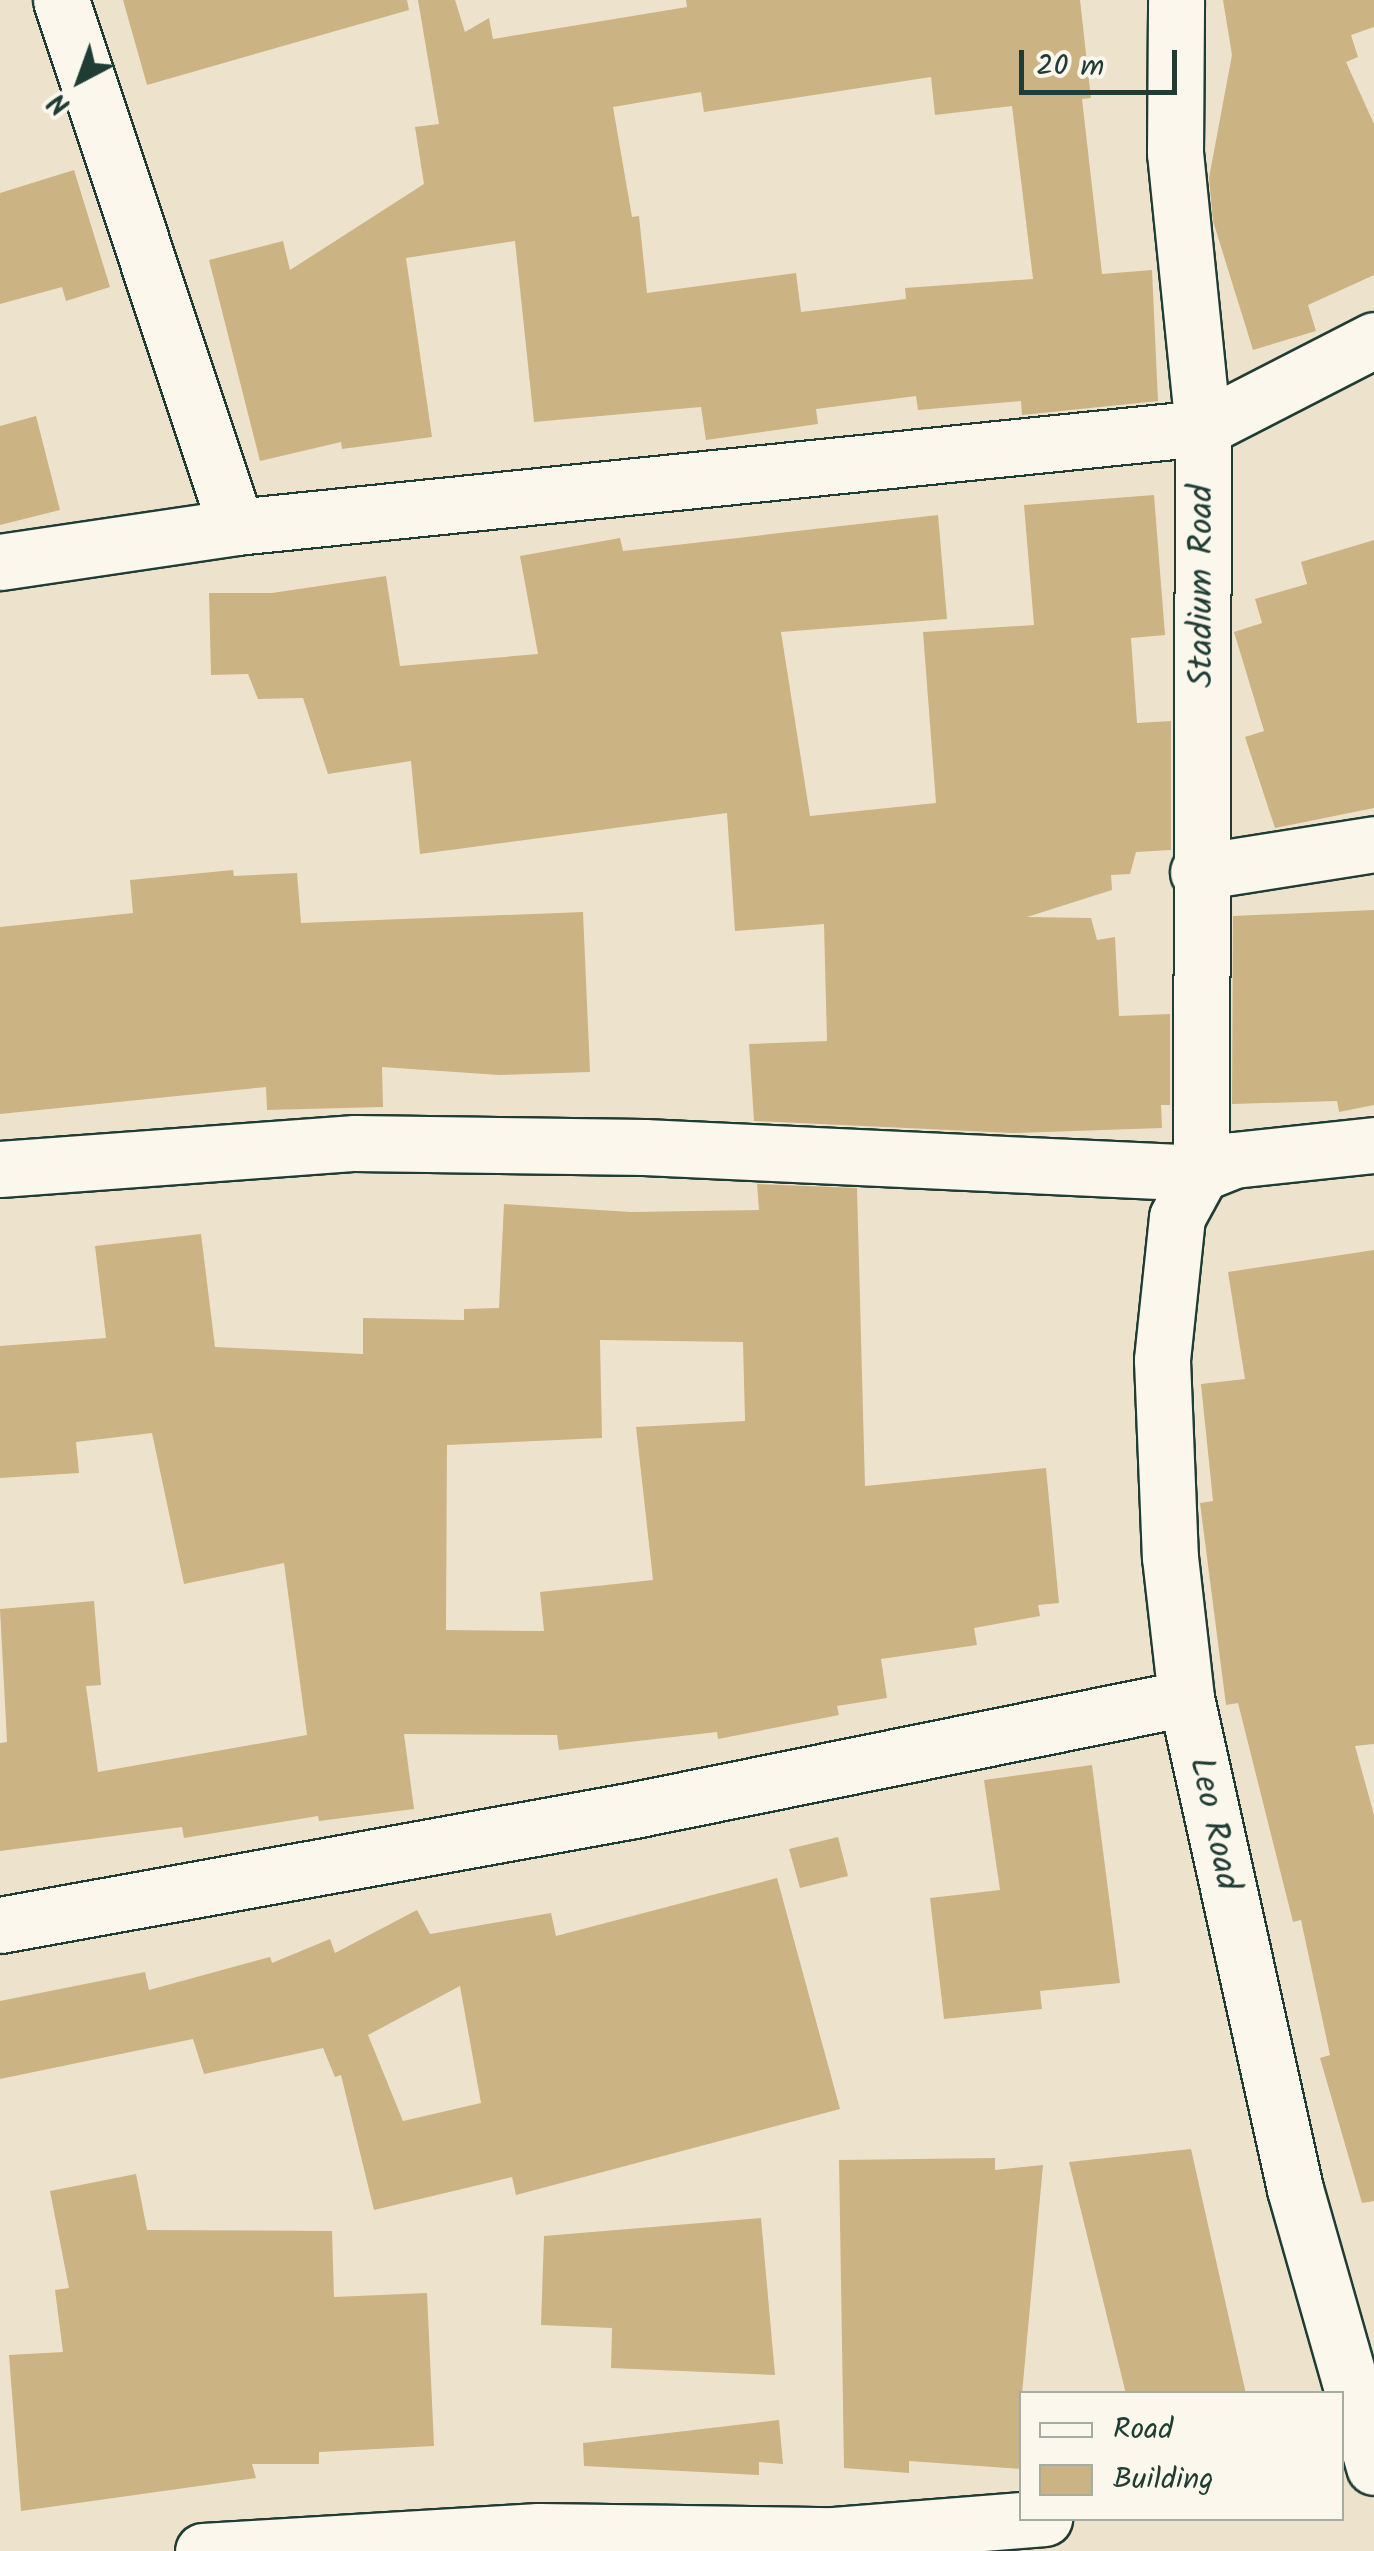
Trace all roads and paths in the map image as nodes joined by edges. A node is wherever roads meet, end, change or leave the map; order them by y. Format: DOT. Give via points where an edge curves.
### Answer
graph roads {
  1 [pos="61,0"];
  2 [pos="1176,0"];
  3 [pos="1374,340"];
  4 [pos="1204,428"];
  5 [pos="236,527"];
  6 [pos="0,562"];
  7 [pos="1374,844"];
  8 [pos="1198,872"];
  9 [pos="1374,1145"];
  10 [pos="0,1169"];
  11 [pos="1202,1173"];
  12 [pos="1186,1698"];
  13 [pos="0,1926"];
  14 [pos="1374,2467"];
  15 [pos="1344,2473"];
  16 [pos="1019,2521"];
  17 [pos="834,2543"];
  18 [pos="203,2551"];
  1 -- 5 [label="street"];
  2 -- 4 [label="street, Stadium Road" via="1175,153"];
  3 -- 4 [label="street"];
  4 -- 5 [label="street"];
  4 -- 8 [label="street, Stadium Road"];
  5 -- 6 [label="street"];
  7 -- 8 [label="street"];
  8 -- 11 [label="street, Stadium Road"];
  9 -- 11 [label="street" via="1234,1160"];
  10 -- 11 [label="street" via="355,1143 644,1147"];
  11 -- 12 [label="street, Leo Road" via="1177,1217 1162,1360 1170,1557"];
  12 -- 13 [label="street" via="615,1814"];
  12 -- 14 [label="street, Leo Road" via="1295,2189"];
  14 -- 15 [label="street"];
  16 -- 17 [label="street"];
  17 -- 18 [label="street" via="538,2531"];
}
